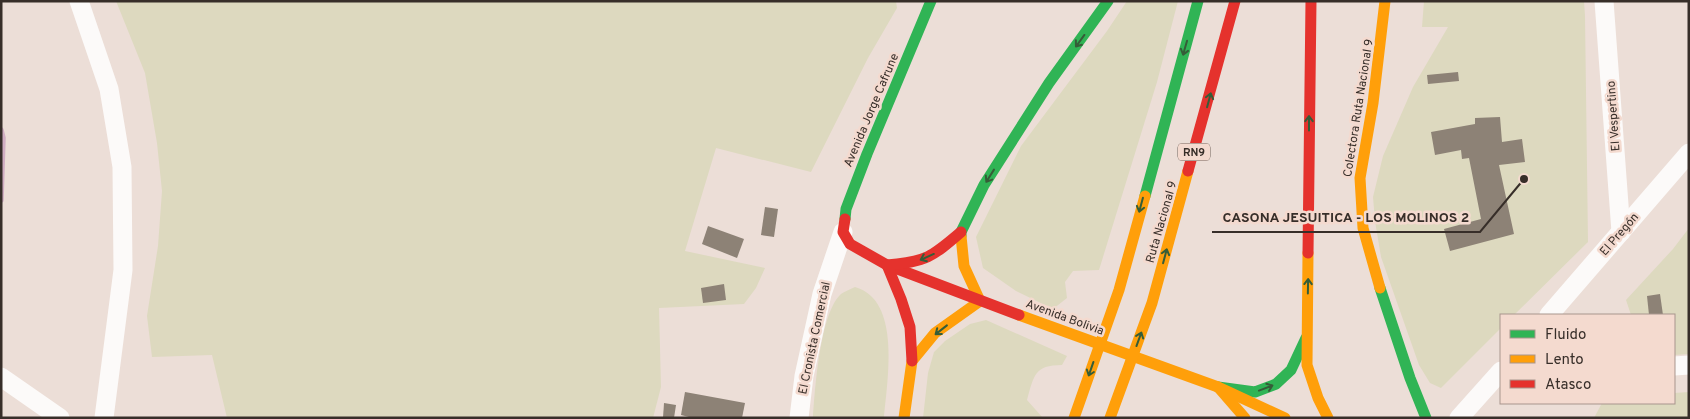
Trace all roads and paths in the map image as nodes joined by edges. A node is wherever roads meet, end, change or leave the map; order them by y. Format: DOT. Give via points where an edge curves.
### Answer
graph roads {
  1 [pos="79,1"];
  2 [pos="931,1"];
  3 [pos="1108,1"];
  4 [pos="1198,1"];
  5 [pos="1235,1"];
  6 [pos="1312,1"];
  7 [pos="1385,1"];
  8 [pos="1604,1"];
  9 [pos="1689,153"];
  10 [pos="843,232"];
  11 [pos="961,232"];
  12 [pos="1621,232"];
  13 [pos="886,265"];
  14 [pos="980,301"];
  15 [pos="1550,314"];
  16 [pos="1307,334"];
  17 [pos="912,361"];
  18 [pos="1689,365"];
  19 [pos="1675,366"];
  20 [pos="1500,371"];
  21 [pos="1,377"];
  22 [pos="1218,388"];
  23 [pos="60,418"];
  24 [pos="104,418"];
  25 [pos="799,418"];
  26 [pos="904,418"];
  27 [pos="1074,418"];
  28 [pos="1110,418"];
  29 [pos="1246,418"];
  30 [pos="1285,418"];
  31 [pos="1328,418"];
  32 [pos="1426,418"];
  33 [pos="1459,418"];
  1 -- 24 [label="street" via="109,89 122,168 122,270"];
  2 -- 10 [label="main road, Avenida Jorge Cafrune" via="846,209"];
  3 -- 11 [label="main road, one-way" via="1039,98 984,185"];
  4 -- 27 [label="main road, Ruta Nacional 9, one-way" via="1118,290"];
  28 -- 5 [label="main road, Ruta Nacional 9 / RN9, one-way" via="1152,303"];
  16 -- 6 [label="main road, one-way"];
  7 -- 32 [label="main road, Colectora Ruta Nacional 9" via="1360,178 1362,228"];
  8 -- 12 [label="street, El Vespertino"];
  9 -- 12 [label="street, El Pregón"];
  10 -- 13 [label="main road, Avenida Bolivia" via="850,244"];
  10 -- 25 [label="street, El Cronista Comercial" via="822,294 804,376"];
  11 -- 13 [label="main road, one-way" via="935,254 913,263"];
  11 -- 14 [label="main road" via="964,266"];
  12 -- 15 [label="street, El Pregón"];
  13 -- 14 [label="main road, Avenida Bolivia"];
  13 -- 17 [label="main road" via="902,299 910,327"];
  14 -- 17 [label="main road, one-way" via="935,333"];
  14 -- 22 [label="main road, Avenida Bolivia"];
  22 -- 16 [label="main road, one-way" via="1255,392 1276,384 1291,370"];
  16 -- 31 [label="main road" via="1307,365"];
  17 -- 26 [label="main road"];
  18 -- 19 [label="street"];
  20 -- 33 [label="street"];
  21 -- 23 [label="street"];
  22 -- 29 [label="main road"];
  22 -- 30 [label="main road, Avenida Bolivia"];
}
